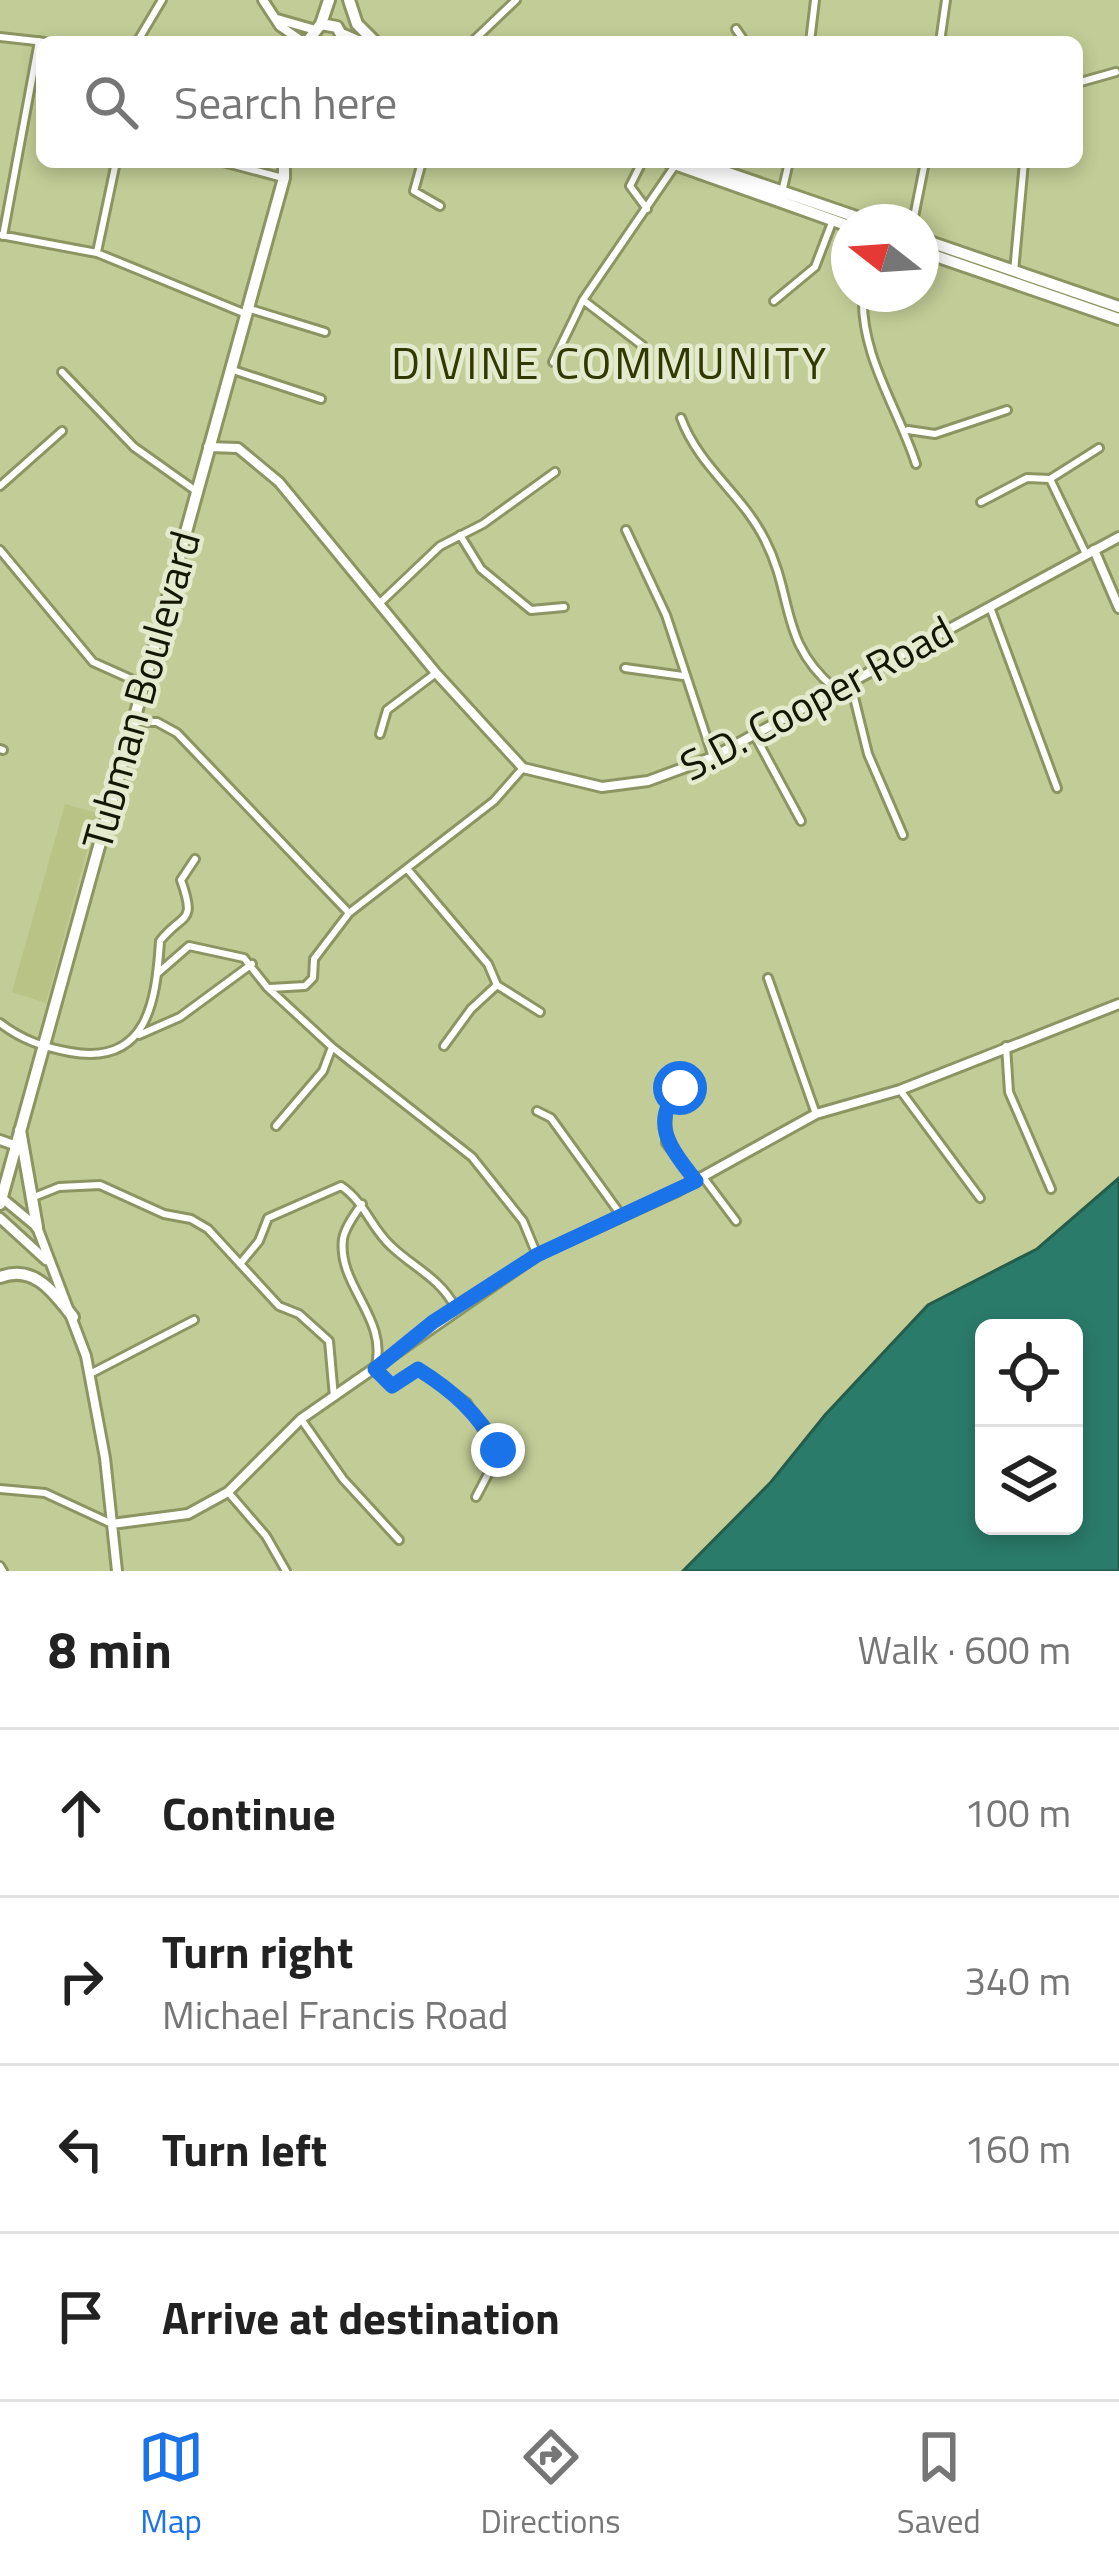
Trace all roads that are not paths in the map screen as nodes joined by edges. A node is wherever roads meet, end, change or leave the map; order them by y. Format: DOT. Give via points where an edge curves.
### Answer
graph roads {
  1 [pos="162,0"];
  2 [pos="263,0"];
  3 [pos="328,0"];
  4 [pos="346,0"];
  5 [pos="516,0"];
  6 [pos="815,0"];
  7 [pos="946,0"];
  8 [pos="276,19"];
  9 [pos="736,29"];
  10 [pos="311,34"];
  11 [pos="342,34"];
  12 [pos="141,36"];
  13 [pos="369,36"];
  14 [pos="478,36"];
  15 [pos="741,36"];
  16 [pos="811,36"];
  17 [pos="941,36"];
  18 [pos="0,37"];
  19 [pos="36,41"];
  20 [pos="1116,72"];
  21 [pos="36,73"];
  22 [pos="1083,81"];
  23 [pos="115,168"];
  24 [pos="246,168"];
  25 [pos="284,168"];
  26 [pos="291,168"];
  27 [pos="420,168"];
  28 [pos="639,168"];
  29 [pos="669,168"];
  30 [pos="686,168"];
  31 [pos="713,168"];
  32 [pos="788,168"];
  33 [pos="924,168"];
  34 [pos="1023,168"];
  35 [pos="284,178"];
  36 [pos="782,192"];
  37 [pos="917,204"];
  38 [pos="440,206"];
  39 [pos="831,208"];
  40 [pos="648,210"];
  41 [pos="831,219"];
  42 [pos="831,225"];
  43 [pos="4,236"];
  44 [pos="0,246"];
  45 [pos="939,246"];
  46 [pos="97,253"];
  47 [pos="939,256"];
  48 [pos="1014,276"];
  49 [pos="583,300"];
  50 [pos="774,301"];
  51 [pos="1119,308"];
  52 [pos="246,311"];
  53 [pos="864,312"];
  54 [pos="1119,319"];
  55 [pos="325,332"];
  56 [pos="643,346"];
  57 [pos="553,362"];
  58 [pos="230,369"];
  59 [pos="62,372"];
  60 [pos="321,399"];
  61 [pos="1007,410"];
  62 [pos="681,418"];
  63 [pos="905,429"];
  64 [pos="62,431"];
  65 [pos="208,447"];
  66 [pos="1099,448"];
  67 [pos="916,464"];
  68 [pos="555,472"];
  69 [pos="1050,479"];
  70 [pos="0,486"];
  71 [pos="196,491"];
  72 [pos="981,502"];
  73 [pos="626,530"];
  74 [pos="460,536"];
  75 [pos="1119,537"];
  76 [pos="0,550"];
  77 [pos="1090,552"];
  78 [pos="381,602"];
  79 [pos="564,607"];
  80 [pos="990,607"];
  81 [pos="1119,608"];
  82 [pos="625,668"];
  83 [pos="436,673"];
  84 [pos="682,676"];
  85 [pos="850,681"];
  86 [pos="142,684"];
  87 [pos="834,688"];
  88 [pos="133,722"];
  89 [pos="380,734"];
  90 [pos="754,734"];
  91 [pos="713,757"];
  92 [pos="523,768"];
  93 [pos="1057,788"];
  94 [pos="801,820"];
  95 [pos="903,835"];
  96 [pos="195,859"];
  97 [pos="409,871"];
  98 [pos="349,914"];
  99 [pos="252,964"];
  100 [pos="158,973"];
  101 [pos="768,978"];
  102 [pos="497,985"];
  103 [pos="267,987"];
  104 [pos="1119,1004"];
  105 [pos="541,1012"];
  106 [pos="0,1023"];
  107 [pos="139,1035"];
  108 [pos="39,1046"];
  109 [pos="332,1046"];
  110 [pos="444,1046"];
  111 [pos="1006,1046"];
  112 [pos="680,1088"];
  113 [pos="900,1090"];
  114 [pos="537,1111"];
  115 [pos="816,1114"];
  116 [pos="20,1123"];
  117 [pos="276,1126"];
  118 [pos="0,1140"];
  119 [pos="14,1145"];
  120 [pos="0,1169"];
  121 [pos="700,1179"];
  122 [pos="1051,1189"];
  123 [pos="2,1196"];
  124 [pos="980,1198"];
  125 [pos="30,1199"];
  126 [pos="362,1204"];
  127 [pos="621,1215"];
  128 [pos="0,1218"];
  129 [pos="736,1221"];
  130 [pos="38,1227"];
  131 [pos="537,1255"];
  132 [pos="240,1264"];
  133 [pos="55,1270"];
  134 [pos="0,1277"];
  135 [pos="455,1307"];
  136 [pos="74,1317"];
  137 [pos="194,1320"];
  138 [pos="375,1369"];
  139 [pos="90,1374"];
  140 [pos="334,1397"];
  141 [pos="301,1418"];
  142 [pos="0,1489"];
  143 [pos="228,1492"];
  144 [pos="476,1497"];
  145 [pos="112,1524"];
  146 [pos="399,1540"];
  147 [pos="117,1571"];
  148 [pos="286,1571"];
  1 -- 12 [label="street"];
  2 -- 8 [label="street"];
  3 -- 10 [label="main road"];
  4 -- 11 [label="main road"];
  4 -- 13 [label="main road"];
  5 -- 14 [label="street"];
  6 -- 16 [label="street"];
  7 -- 17 [label="street"];
  8 -- 10 [label="street"];
  8 -- 10 [label="street"];
  9 -- 15 [label="street"];
  10 -- 11 [label="main road"];
  18 -- 19 [label="street"];
  20 -- 22 [label="street"];
  21 -- 43 [label="street"];
  23 -- 46 [label="street"];
  24 -- 35 [label="street"];
  25 -- 35 [label="main road, Tubman Boulevard"];
  26 -- 35 [label="main road, Tubman Boulevard"];
  27 -- 38 [label="street" via="414,191"];
  28 -- 40 [label="street" via="630,186"];
  29 -- 40 [label="street"];
  30 -- 41 [label="main road"];
  31 -- 36 [label="main road"];
  32 -- 36 [label="street"];
  33 -- 37 [label="street"];
  34 -- 48 [label="street"];
  35 -- 52 [label="main road, Tubman Boulevard"];
  36 -- 39 [label="main road"];
  40 -- 49 [label="street"];
  42 -- 50 [label="street" via="815,267"];
  43 -- 44 [label="street"];
  43 -- 46 [label="street"];
  45 -- 48 [label="main road"];
  46 -- 52 [label="street"];
  47 -- 48 [label="main road"];
  48 -- 51 [label="main road"];
  48 -- 54 [label="main road"];
  49 -- 56 [label="street"];
  49 -- 57 [label="street"];
  52 -- 55 [label="street"];
  52 -- 58 [label="main road, Tubman Boulevard"];
  53 -- 63 [label="street" via="868,347"];
  58 -- 60 [label="street"];
  58 -- 65 [label="main road, Tubman Boulevard"];
  59 -- 71 [label="street" via="134,447"];
  61 -- 63 [label="street" via="935,434"];
  62 -- 87 [label="street" via="765,538 803,656"];
  63 -- 67 [label="street"];
  64 -- 70 [label="street"];
  65 -- 71 [label="main road, Tubman Boulevard"];
  65 -- 78 [label="street" via="238,448 279,482"];
  66 -- 69 [label="street"];
  68 -- 74 [label="street"];
  69 -- 72 [label="street" via="1027,478"];
  69 -- 77 [label="street"];
  71 -- 86 [label="main road, Tubman Boulevard"];
  73 -- 84 [label="street" via="666,615"];
  74 -- 78 [label="street"];
  74 -- 79 [label="street" via="481,568 528,608"];
  75 -- 77 [label="street, S.D. Cooper Road"];
  76 -- 86 [label="street" via="93,662"];
  77 -- 80 [label="street, S.D. Cooper Road"];
  77 -- 81 [label="street"];
  78 -- 83 [label="street"];
  80 -- 85 [label="street, S.D. Cooper Road"];
  80 -- 93 [label="street"];
  82 -- 84 [label="street"];
  83 -- 89 [label="street" via="387,710"];
  83 -- 92 [label="street"];
  84 -- 91 [label="street"];
  85 -- 87 [label="street, S.D. Cooper Road"];
  85 -- 95 [label="street" via="868,754"];
  86 -- 88 [label="main road, Tubman Boulevard"];
  87 -- 90 [label="street, S.D. Cooper Road"];
  88 -- 98 [label="street" via="158,722 177,733"];
  88 -- 108 [label="main road, Tubman Boulevard"];
  90 -- 91 [label="street, S.D. Cooper Road"];
  90 -- 94 [label="street"];
  91 -- 92 [label="street, S.D. Cooper Road" via="648,782 602,787"];
  92 -- 97 [label="street"];
  96 -- 100 [label="street" via="181,880 190,909 160,940"];
  97 -- 98 [label="street"];
  97 -- 102 [label="street"];
  98 -- 103 [label="street" via="314,959 305,986"];
  99 -- 100 [label="street" via="189,946"];
  99 -- 103 [label="street"];
  99 -- 107 [label="street" via="180,1017"];
  100 -- 107 [label="street"];
  101 -- 115 [label="street"];
  102 -- 105 [label="street"];
  102 -- 110 [label="street"];
  103 -- 109 [label="street"];
  104 -- 111 [label="street"];
  106 -- 108 [label="street"];
  107 -- 108 [label="street" via="108,1055"];
  108 -- 116 [label="main road, Tubman Boulevard"];
  109 -- 117 [label="street" via="323,1071"];
  109 -- 131 [label="street" via="472,1157 524,1221"];
  111 -- 113 [label="street"];
  111 -- 122 [label="street" via="1009,1092"];
  112 -- 121 [label="street" via="663,1117 666,1143"];
  113 -- 115 [label="street"];
  113 -- 124 [label="street"];
  114 -- 127 [label="street" via="551,1118"];
  115 -- 121 [label="street"];
  116 -- 119 [label="main road, Tubman Boulevard"];
  116 -- 125 [label="main road"];
  118 -- 119 [label="street"];
  119 -- 123 [label="main road, Tubman Boulevard"];
  120 -- 123 [label="main road"];
  121 -- 127 [label="street"];
  121 -- 129 [label="street"];
  123 -- 130 [label="street"];
  125 -- 130 [label="main road"];
  125 -- 132 [label="street" via="59,1187 100,1185 208,1229"];
  126 -- 132 [label="street" via="334,1186 268,1218"];
  126 -- 135 [label="street" via="391,1246 426,1270"];
  126 -- 138 [label="street" via="346,1229 344,1252 380,1338"];
  127 -- 131 [label="street"];
  128 -- 133 [label="street"];
  130 -- 133 [label="street"];
  131 -- 135 [label="street"];
  132 -- 140 [label="street" via="279,1306 329,1341"];
  133 -- 136 [label="street"];
  134 -- 136 [label="main road" via="32,1276"];
  135 -- 138 [label="street"];
  136 -- 139 [label="street"];
  137 -- 139 [label="street"];
  138 -- 140 [label="street"];
  138 -- 144 [label="street" via="392,1386 418,1369 477,1415 498,1455"];
  139 -- 145 [label="street"];
  140 -- 141 [label="street"];
  141 -- 143 [label="street"];
  141 -- 146 [label="street"];
  142 -- 145 [label="street" via="45,1493"];
  143 -- 145 [label="street" via="188,1514"];
  143 -- 148 [label="street"];
  145 -- 147 [label="street"];
}
